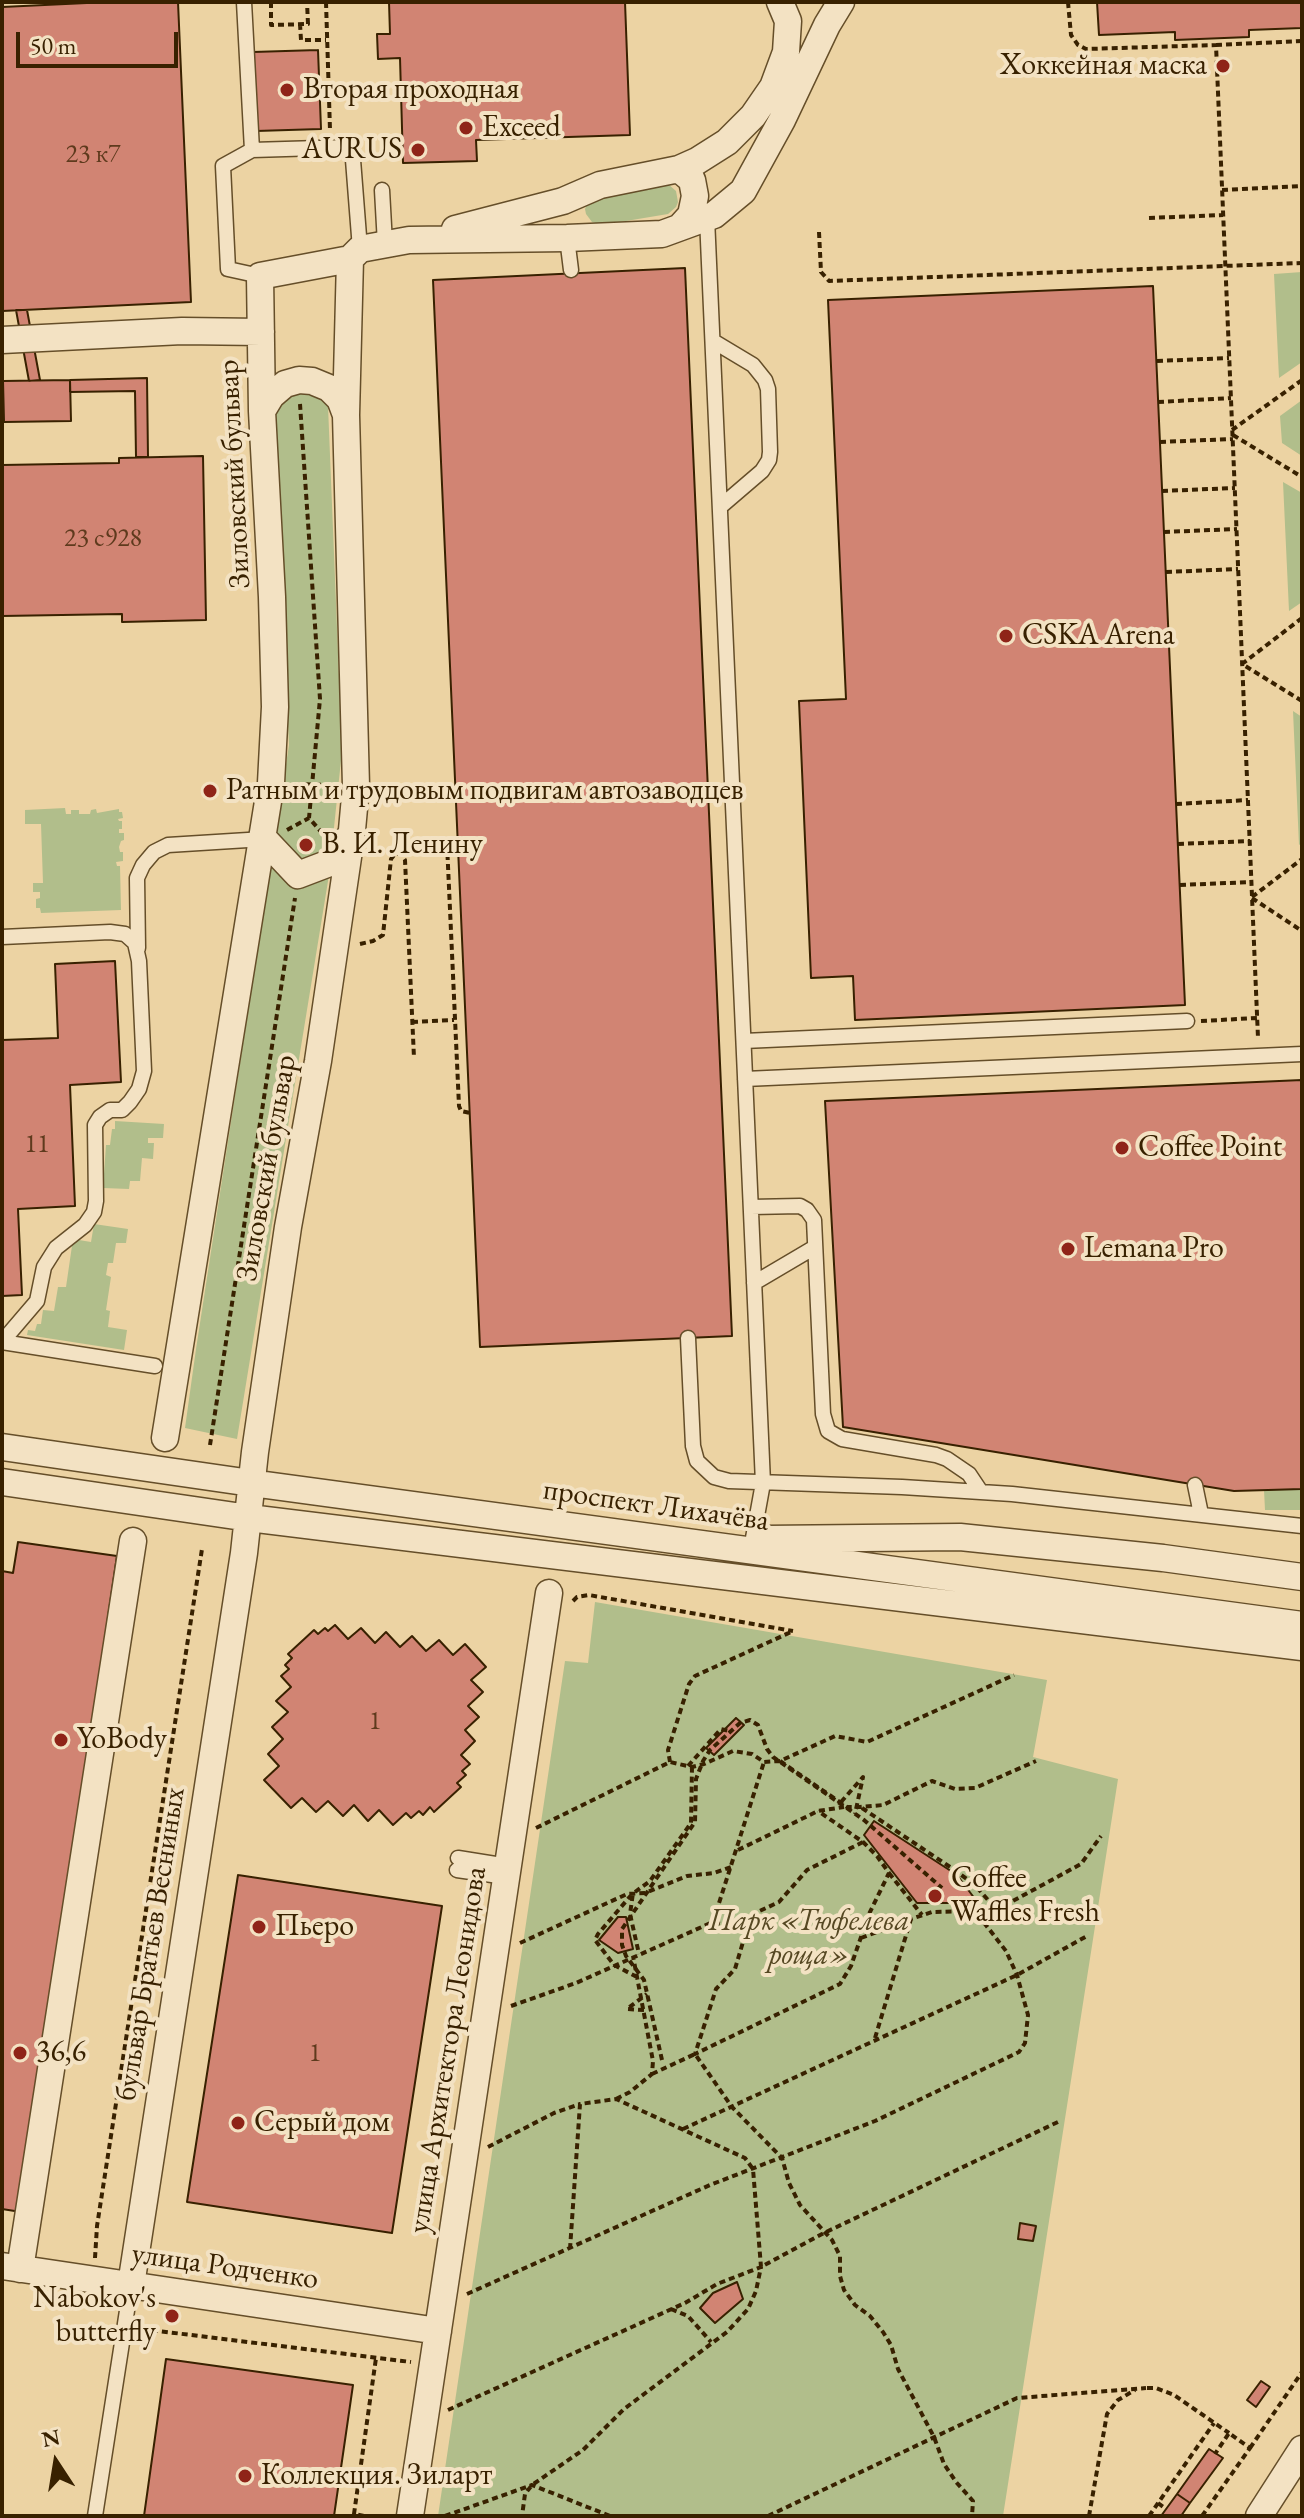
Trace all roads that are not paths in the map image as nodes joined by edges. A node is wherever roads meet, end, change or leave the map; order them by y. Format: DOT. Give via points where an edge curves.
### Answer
graph roads {
  1 [pos="244,2"];
  2 [pos="780,2"];
  3 [pos="841,2"];
  4 [pos="252,150"];
  5 [pos="679,169"];
  6 [pos="382,190"];
  7 [pos="577,195"];
  8 [pos="707,218"];
  9 [pos="681,226"];
  10 [pos="573,238"];
  11 [pos="376,248"];
  12 [pos="571,270"];
  13 [pos="260,276"];
  14 [pos="261,332"];
  15 [pos="2,340"];
  16 [pos="713,341"];
  17 [pos="262,411"];
  18 [pos="346,415"];
  19 [pos="720,507"];
  20 [pos="352,830"];
  21 [pos="264,839"];
  22 [pos="2,937"];
  23 [pos="139,961"];
  24 [pos="1187,1021"];
  25 [pos="744,1041"];
  26 [pos="1302,1054"];
  27 [pos="745,1079"];
  28 [pos="751,1207"];
  29 [pos="815,1247"];
  30 [pos="754,1283"];
  31 [pos="688,1338"];
  32 [pos="2,1342"];
  33 [pos="155,1366"];
  34 [pos="165,1438"];
  35 [pos="2,1447"];
  36 [pos="2,1482"];
  37 [pos="251,1483"];
  38 [pos="763,1483"];
  39 [pos="1195,1485"];
  40 [pos="981,1492"];
  41 [pos="1201,1514"];
  42 [pos="249,1518"];
  43 [pos="1302,1526"];
  44 [pos="753,1538"];
  45 [pos="726,1539"];
  46 [pos="133,1541"];
  47 [pos="1302,1577"];
  48 [pos="559,1600"];
  49 [pos="1302,1625"];
  50 [pos="1302,1647"];
  51 [pos="457,1864"];
  52 [pos="507,1871"];
  53 [pos="11,2267"];
  54 [pos="131,2285"];
  55 [pos="438,2331"];
  56 [pos="1302,2449"];
  57 [pos="95,2516"];
  58 [pos="410,2516"];
  59 [pos="1259,2516"];
  1 -- 4 [label="lane"];
  2 -- 5 [label="street" via="788,21 786,52 773,87 727,142"];
  3 -- 8 [label="street" via="743,191"];
  4 -- 11 [label="lane, Зиловский бульвар" via="352,147"];
  4 -- 13 [label="lane" via="223,166 228,269"];
  5 -- 7 [label="street" via="600,185"];
  5 -- 9 [label="street" via="692,180 695,196 691,215"];
  6 -- 11 [label="lane"];
  7 -- 10 [label="street" via="567,217"];
  7 -- 11 [label="street"];
  8 -- 9 [label="street"];
  8 -- 16 [label="lane"];
  9 -- 10 [label="street" via="662,234"];
  10 -- 11 [label="street" via="440,239"];
  10 -- 12 [label="lane"];
  11 -- 13 [label="street"];
  11 -- 18 [label="street, Зиловский бульвар"];
  13 -- 14 [label="street, Зиловский бульвар"];
  14 -- 15 [label="street"];
  14 -- 17 [label="street, Зиловский бульвар"];
  16 -- 19 [label="lane"];
  16 -- 19 [label="lane" via="753,365 768,389 770,452 762,471"];
  17 -- 18 [label="street" via="285,384 299,380 329,388"];
  17 -- 21 [label="street, Зиловский бульвар" via="275,707"];
  18 -- 20 [label="street, Зиловский бульвар" via="356,786"];
  19 -- 25 [label="lane"];
  20 -- 21 [label="street, Зиловский бульвар" via="340,859 298,875"];
  20 -- 37 [label="street, Зиловский бульвар"];
  21 -- 23 [label="lane" via="168,845 154,852 137,878"];
  21 -- 34 [label="street, Зиловский бульвар"];
  22 -- 23 [label="lane" via="125,934 135,943"];
  23 -- 32 [label="lane" via="144,1071 139,1089 122,1110 110,1110 95,1125 94,1212 56,1248 44,1267 37,1301"];
  24 -- 25 [label="lane"];
  25 -- 27 [label="lane"];
  26 -- 27 [label="lane"];
  27 -- 28 [label="lane"];
  28 -- 29 [label="lane" via="792,1205 807,1210 814,1220"];
  28 -- 30 [label="lane"];
  29 -- 30 [label="lane"];
  29 -- 40 [label="lane" via="828,1431 842,1439 947,1459 969,1474"];
  30 -- 38 [label="lane"];
  31 -- 38 [label="lane" via="697,1461 714,1477"];
  32 -- 33 [label="lane"];
  35 -- 37 [label="street, проспект Лихачёва"];
  36 -- 42 [label="street, проспект Лихачёва"];
  37 -- 42 [label="street, Зиловский бульвар"];
  37 -- 49 [label="street, проспект Лихачёва"];
  38 -- 40 [label="lane"];
  38 -- 44 [label="lane"];
  39 -- 41 [label="lane"];
  40 -- 41 [label="lane"];
  41 -- 43 [label="lane"];
  42 -- 50 [label="street, проспект Лихачёва"];
  42 -- 54 [label="street, бульвар Братьев Весниных"];
  44 -- 45 [label="street"];
  44 -- 47 [label="street" via="960,1537"];
  46 -- 53 [label="street"];
  48 -- 52 [label="street, улица Архитектора Леонидова"];
  51 -- 52 [label="lane"];
  52 -- 55 [label="street, улица Архитектора Леонидова"];
  53 -- 54 [label="street, улица Родченко"];
  54 -- 55 [label="street, улица Родченко"];
  54 -- 57 [label="lane"];
  55 -- 58 [label="street, улица Архитектора Леонидова"];
  56 -- 59 [label="street"];
}
